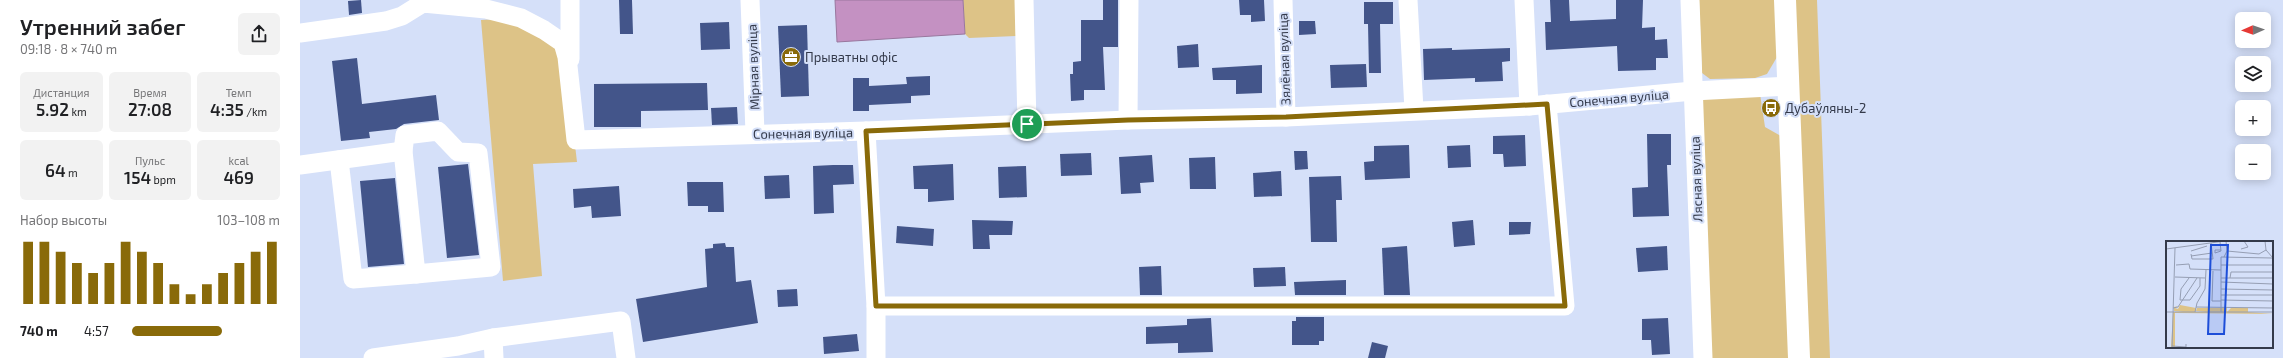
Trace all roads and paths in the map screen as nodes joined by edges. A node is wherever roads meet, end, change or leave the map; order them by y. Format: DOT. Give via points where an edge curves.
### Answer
graph roads {
  1 [pos="570,0"];
  2 [pos="750,0"];
  3 [pos="1024,0"];
  4 [pos="1130,0"];
  5 [pos="1282,0"];
  6 [pos="1408,0"];
  7 [pos="1524,0"];
  8 [pos="1690,0"];
  9 [pos="1785,0"];
  10 [pos="423,2"];
  11 [pos="300,33"];
  12 [pos="570,76"];
  13 [pos="1789,86"];
  14 [pos="1693,91"];
  15 [pos="1547,104"];
  16 [pos="1529,106"];
  17 [pos="1414,110"];
  18 [pos="1286,117"];
  19 [pos="1128,120"];
  20 [pos="1027,124"];
  21 [pos="866,131"];
  22 [pos="755,133"];
  23 [pos="403,151"];
  24 [pos="339,160"];
  25 [pos="300,165"];
  26 [pos="416,274"];
  27 [pos="876,306"];
  28 [pos="493,338"];
  29 [pos="373,358"];
  30 [pos="494,358"];
  31 [pos="626,358"];
  32 [pos="876,358"];
  33 [pos="1703,358"];
  34 [pos="1799,358"];
  1 -- 12 [label="street"];
  2 -- 22 [label="street, Мірная вуліца"];
  3 -- 20 [label="street"];
  4 -- 19 [label="street"];
  5 -- 18 [label="street, Зялёная вуліца"];
  6 -- 17 [label="street"];
  7 -- 16 [label="street"];
  8 -- 14 [label="street, Лясная вуліца"];
  9 -- 13 [label="main road"];
  10 -- 11 [label="street, Сонечная вуліца" via="402,16 386,21"];
  10 -- 12 [label="street, Сонечная вуліца" via="486,9 521,18 563,43"];
  12 -- 22 [label="street, Сонечная вуліца" via="576,140"];
  13 -- 14 [label="street, Сонечная вуліца"];
  13 -- 34 [label="main road"];
  14 -- 15 [label="street, Сонечная вуліца"];
  14 -- 33 [label="street, Лясная вуліца"];
  15 -- 16 [label="street, Сонечная вуліца"];
  15 -- 27 [label="street" via="1565,306"];
  16 -- 17 [label="street, Сонечная вуліца"];
  17 -- 18 [label="street, Сонечная вуліца"];
  18 -- 19 [label="street, Сонечная вуліца"];
  19 -- 20 [label="street, Сонечная вуліца"];
  20 -- 21 [label="street, Сонечная вуліца"];
  21 -- 22 [label="street, Сонечная вуліца"];
  21 -- 27 [label="street"];
  23 -- 24 [label="street"];
  23 -- 26 [label="street"];
  23 -- 26 [label="street" via="405,135 438,131 458,152 478,153 491,267"];
  24 -- 25 [label="street"];
  24 -- 26 [label="street" via="353,279"];
  27 -- 32 [label="street"];
  28 -- 29 [label="street" via="458,346"];
  28 -- 30 [label="street"];
  28 -- 31 [label="street" via="621,321"];
}
